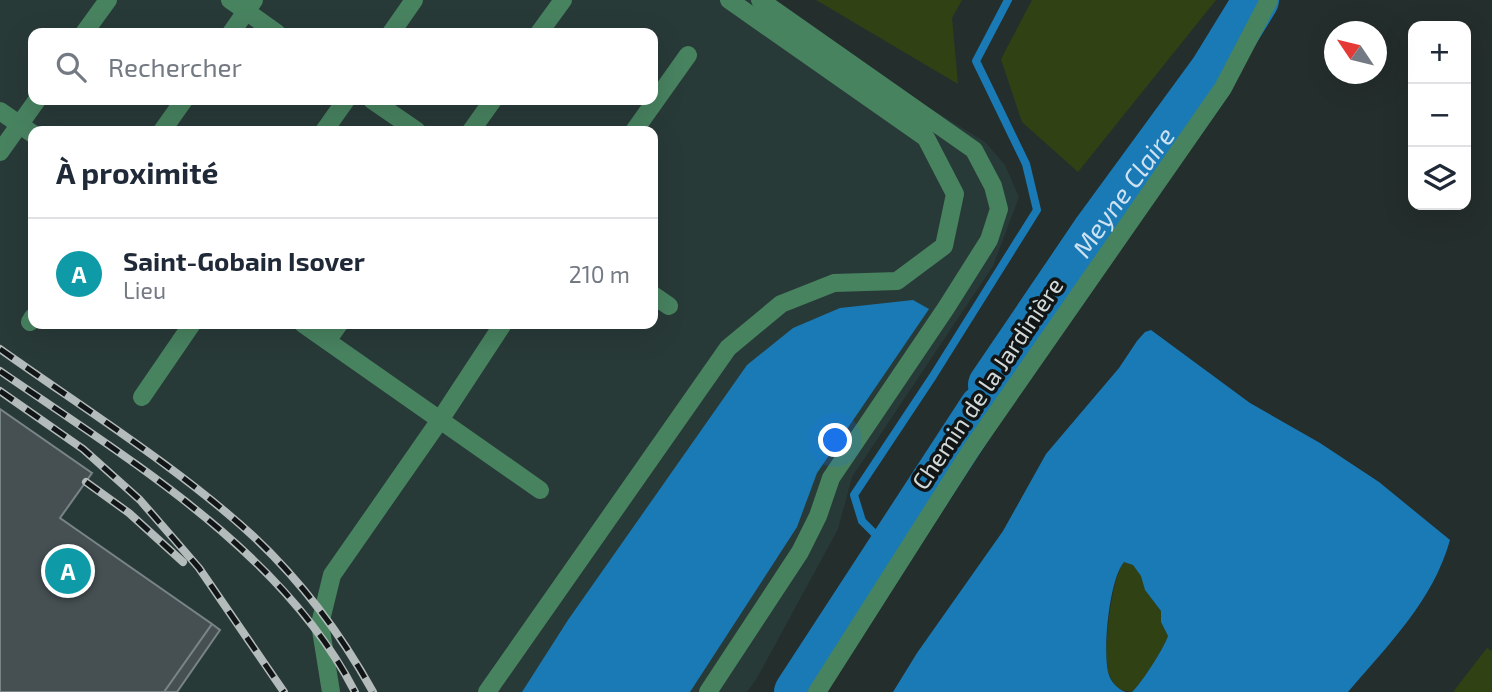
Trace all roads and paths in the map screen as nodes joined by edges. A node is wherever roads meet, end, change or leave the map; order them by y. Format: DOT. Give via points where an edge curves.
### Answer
graph roads {
  1 [pos="108,0"];
  2 [pos="230,0"];
  3 [pos="414,0"];
  4 [pos="562,0"];
  5 [pos="729,0"];
  6 [pos="760,0"];
  7 [pos="1269,0"];
  8 [pos="250,6"];
  9 [pos="88,28"];
  10 [pos="235,28"];
  11 [pos="272,28"];
  12 [pos="394,28"];
  13 [pos="542,28"];
  14 [pos="688,55"];
  15 [pos="658,97"];
  16 [pos="35,105"];
  17 [pos="180,105"];
  18 [pos="342,105"];
  19 [pos="379,105"];
  20 [pos="489,105"];
  21 [pos="652,105"];
  22 [pos="0,111"];
  23 [pos="166,126"];
  24 [pos="328,126"];
  25 [pos="410,126"];
  26 [pos="475,126"];
  27 [pos="638,126"];
  28 [pos="26,129"];
  29 [pos="0,152"];
  30 [pos="658,298"];
  31 [pos="669,306"];
  32 [pos="189,329"];
  33 [pos="310,329"];
  34 [pos="335,329"];
  35 [pos="500,329"];
  36 [pos="327,341"];
  37 [pos="142,397"];
  38 [pos="440,420"];
  39 [pos="540,490"];
  40 [pos="331,692"];
  41 [pos="487,692"];
  42 [pos="708,692"];
  43 [pos="817,692"];
  1 -- 9 [label="street"];
  2 -- 8 [label="street"];
  3 -- 12 [label="street"];
  4 -- 13 [label="street"];
  5 -- 41 [label="street" via="926,138 955,194 944,246 898,281 834,283 781,304 729,348"];
  6 -- 42 [label="street" via="974,150 999,209 989,240 831,478 800,552"];
  7 -- 43 [label="street, Chemin de la Jardinière" via="1223,88 971,450"];
  8 -- 10 [label="street"];
  8 -- 11 [label="street"];
  14 -- 15 [label="street"];
  16 -- 28 [label="street"];
  17 -- 23 [label="street"];
  18 -- 24 [label="street"];
  19 -- 25 [label="street"];
  20 -- 26 [label="street"];
  21 -- 27 [label="street"];
  22 -- 28 [label="street"];
  28 -- 29 [label="street"];
  30 -- 31 [label="street"];
  32 -- 37 [label="street"];
  33 -- 36 [label="street"];
  34 -- 36 [label="street"];
  35 -- 38 [label="street"];
  36 -- 38 [label="street"];
  38 -- 39 [label="street"];
  38 -- 40 [label="street" via="332,575 320,624"];
}
